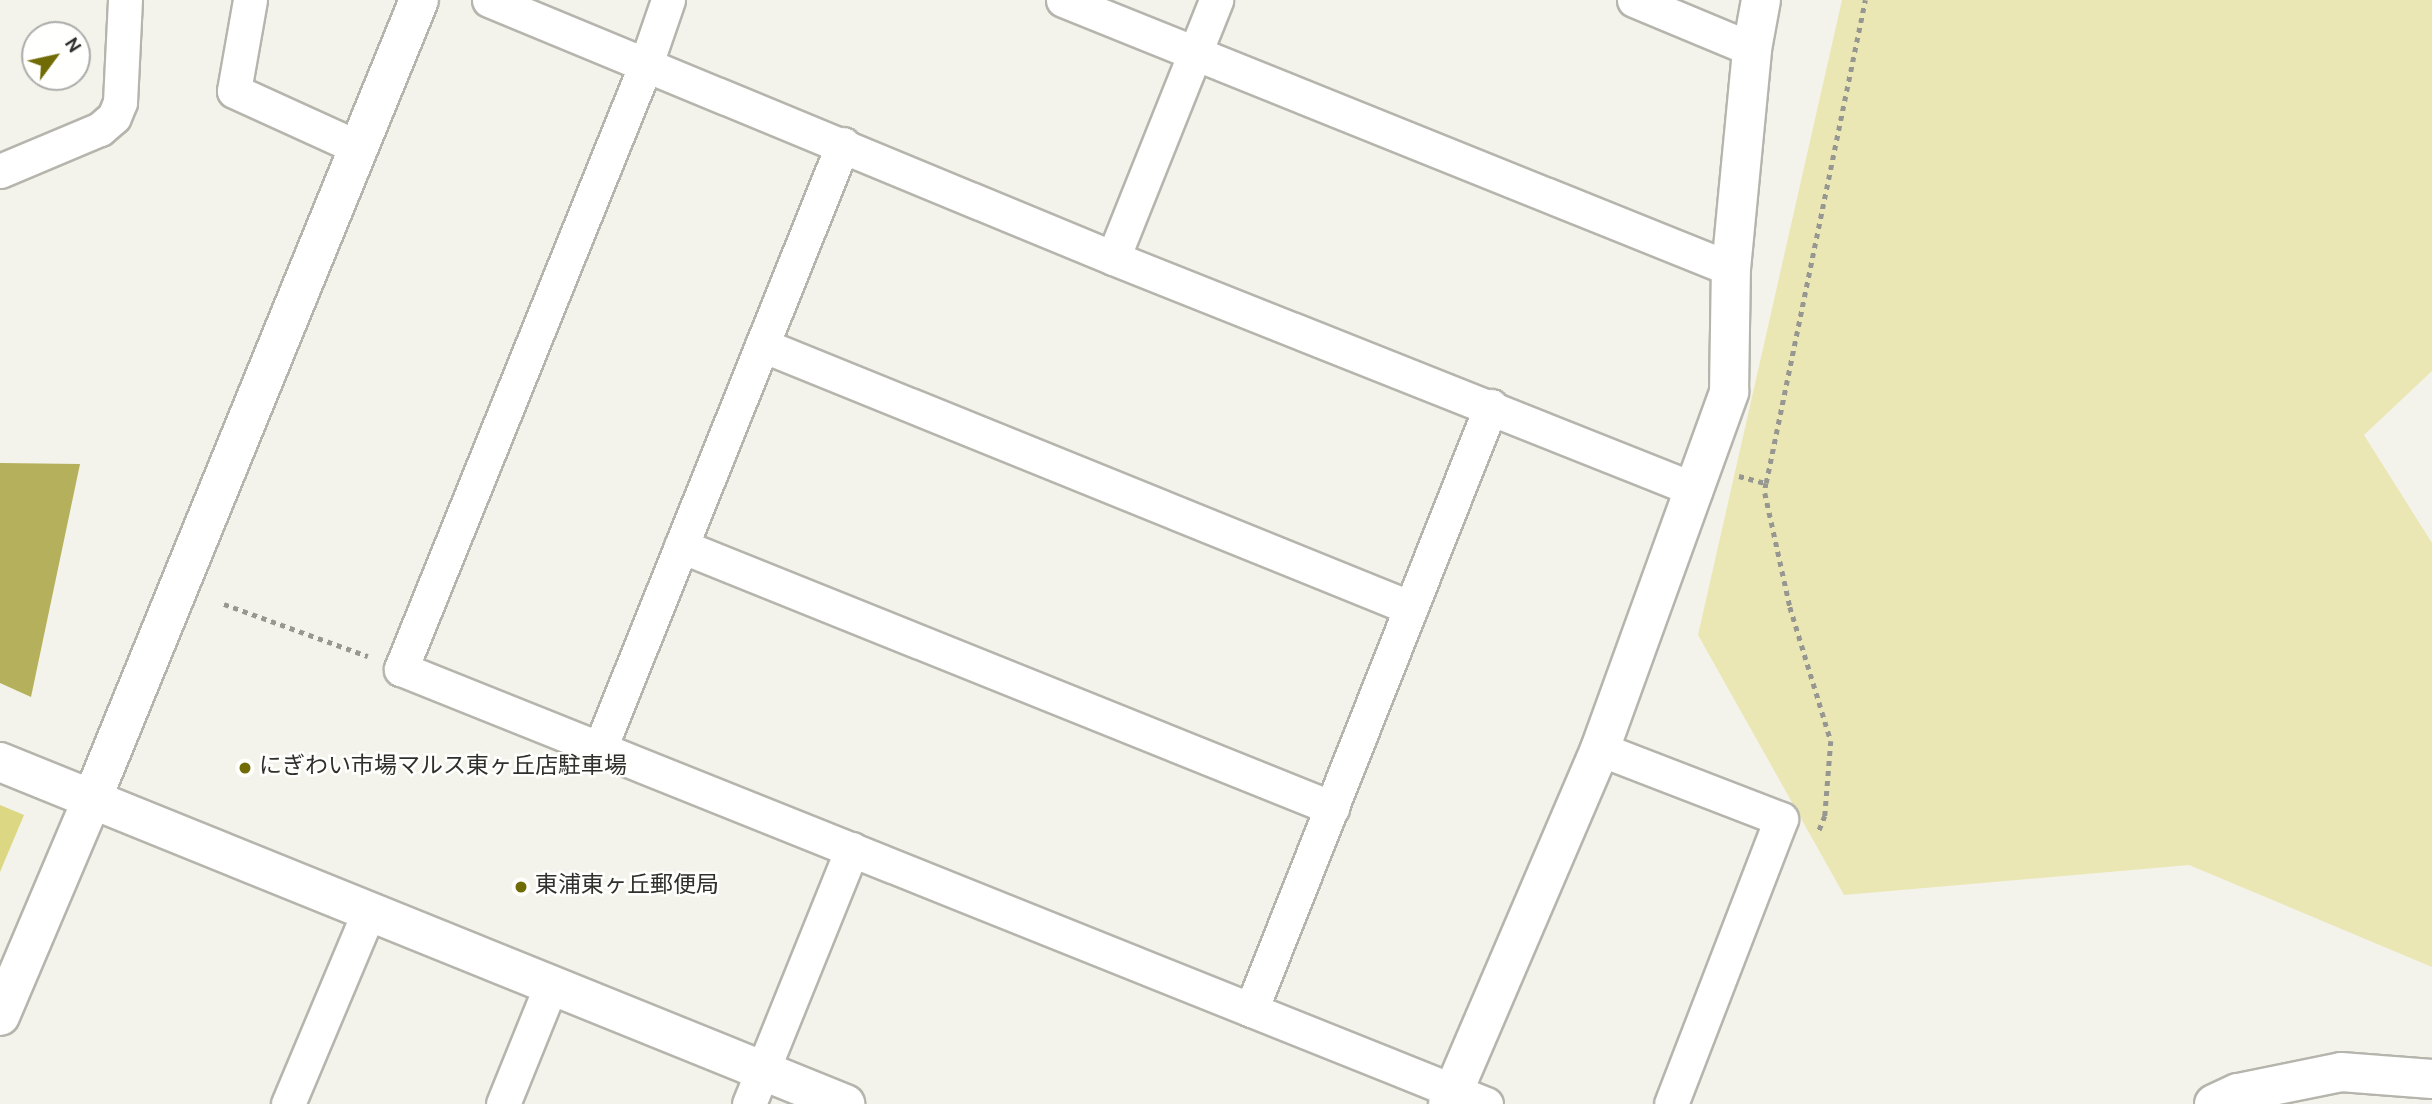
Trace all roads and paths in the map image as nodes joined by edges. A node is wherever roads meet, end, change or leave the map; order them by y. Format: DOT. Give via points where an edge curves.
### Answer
graph roads {
  1 [pos="125,0"];
  2 [pos="250,0"];
  3 [pos="419,0"];
  4 [pos="489,0"];
  5 [pos="668,0"];
  6 [pos="1063,0"];
  7 [pos="1216,0"];
  8 [pos="1634,0"];
  9 [pos="1761,0"];
  10 [pos="1866,0"];
  11 [pos="1752,49"];
  12 [pos="1195,53"];
  13 [pos="646,64"];
  14 [pos="843,144"];
  15 [pos="359,148"];
  16 [pos="0,171"];
  17 [pos="1113,258"];
  18 [pos="1731,270"];
  19 [pos="762,345"];
  20 [pos="1491,407"];
  21 [pos="1700,478"];
  22 [pos="1766,482"];
  23 [pos="681,546"];
  24 [pos="224,604"];
  25 [pos="1411,608"];
  26 [pos="401,668"];
  27 [pos="600,748"];
  28 [pos="1600,749"];
  29 [pos="0,762"];
  30 [pos="92,799"];
  31 [pos="1332,808"];
  32 [pos="1781,819"];
  33 [pos="852,849"];
  34 [pos="369,911"];
  35 [pos="551,985"];
  36 [pos="1251,1010"];
  37 [pos="0,1016"];
  38 [pos="2432,1079"];
  39 [pos="756,1087"];
  40 [pos="1463,1100"];
  41 [pos="288,1104"];
  42 [pos="503,1104"];
  43 [pos="845,1104"];
  44 [pos="1671,1104"];
  45 [pos="2214,1104"];
  1 -- 16 [label="street" via="120,102 114,117 100,129"];
  2 -- 15 [label="street" via="234,90"];
  3 -- 15 [label="street"];
  4 -- 13 [label="street"];
  5 -- 13 [label="street"];
  6 -- 12 [label="street"];
  7 -- 12 [label="street"];
  8 -- 11 [label="street"];
  9 -- 11 [label="street"];
  10 -- 22 [label="path"];
  11 -- 18 [label="street"];
  12 -- 17 [label="street"];
  12 -- 18 [label="street"];
  13 -- 14 [label="street"];
  13 -- 26 [label="street"];
  14 -- 17 [label="street"];
  14 -- 19 [label="street"];
  15 -- 30 [label="street"];
  17 -- 20 [label="street"];
  18 -- 21 [label="street" via="1729,392"];
  19 -- 23 [label="street"];
  19 -- 25 [label="street"];
  20 -- 21 [label="street"];
  20 -- 25 [label="street"];
  21 -- 22 [label="path"];
  21 -- 28 [label="street"];
  22 -- 32 [label="path" via="1790,607 1831,741 1825,816 1818,834"];
  23 -- 27 [label="street"];
  23 -- 31 [label="street"];
  24 -- 26 [label="path"];
  25 -- 31 [label="street"];
  26 -- 27 [label="street"];
  27 -- 33 [label="street"];
  28 -- 32 [label="street"];
  28 -- 40 [label="street"];
  29 -- 30 [label="street"];
  30 -- 34 [label="street"];
  30 -- 37 [label="street"];
  31 -- 36 [label="street"];
  32 -- 44 [label="street"];
  33 -- 36 [label="street"];
  33 -- 39 [label="street"];
  34 -- 35 [label="street"];
  34 -- 41 [label="street"];
  35 -- 39 [label="street"];
  35 -- 42 [label="street"];
  36 -- 40 [label="street"];
  38 -- 45 [label="street" via="2341,1072 2238,1093"];
  39 -- 43 [label="street"];
}
